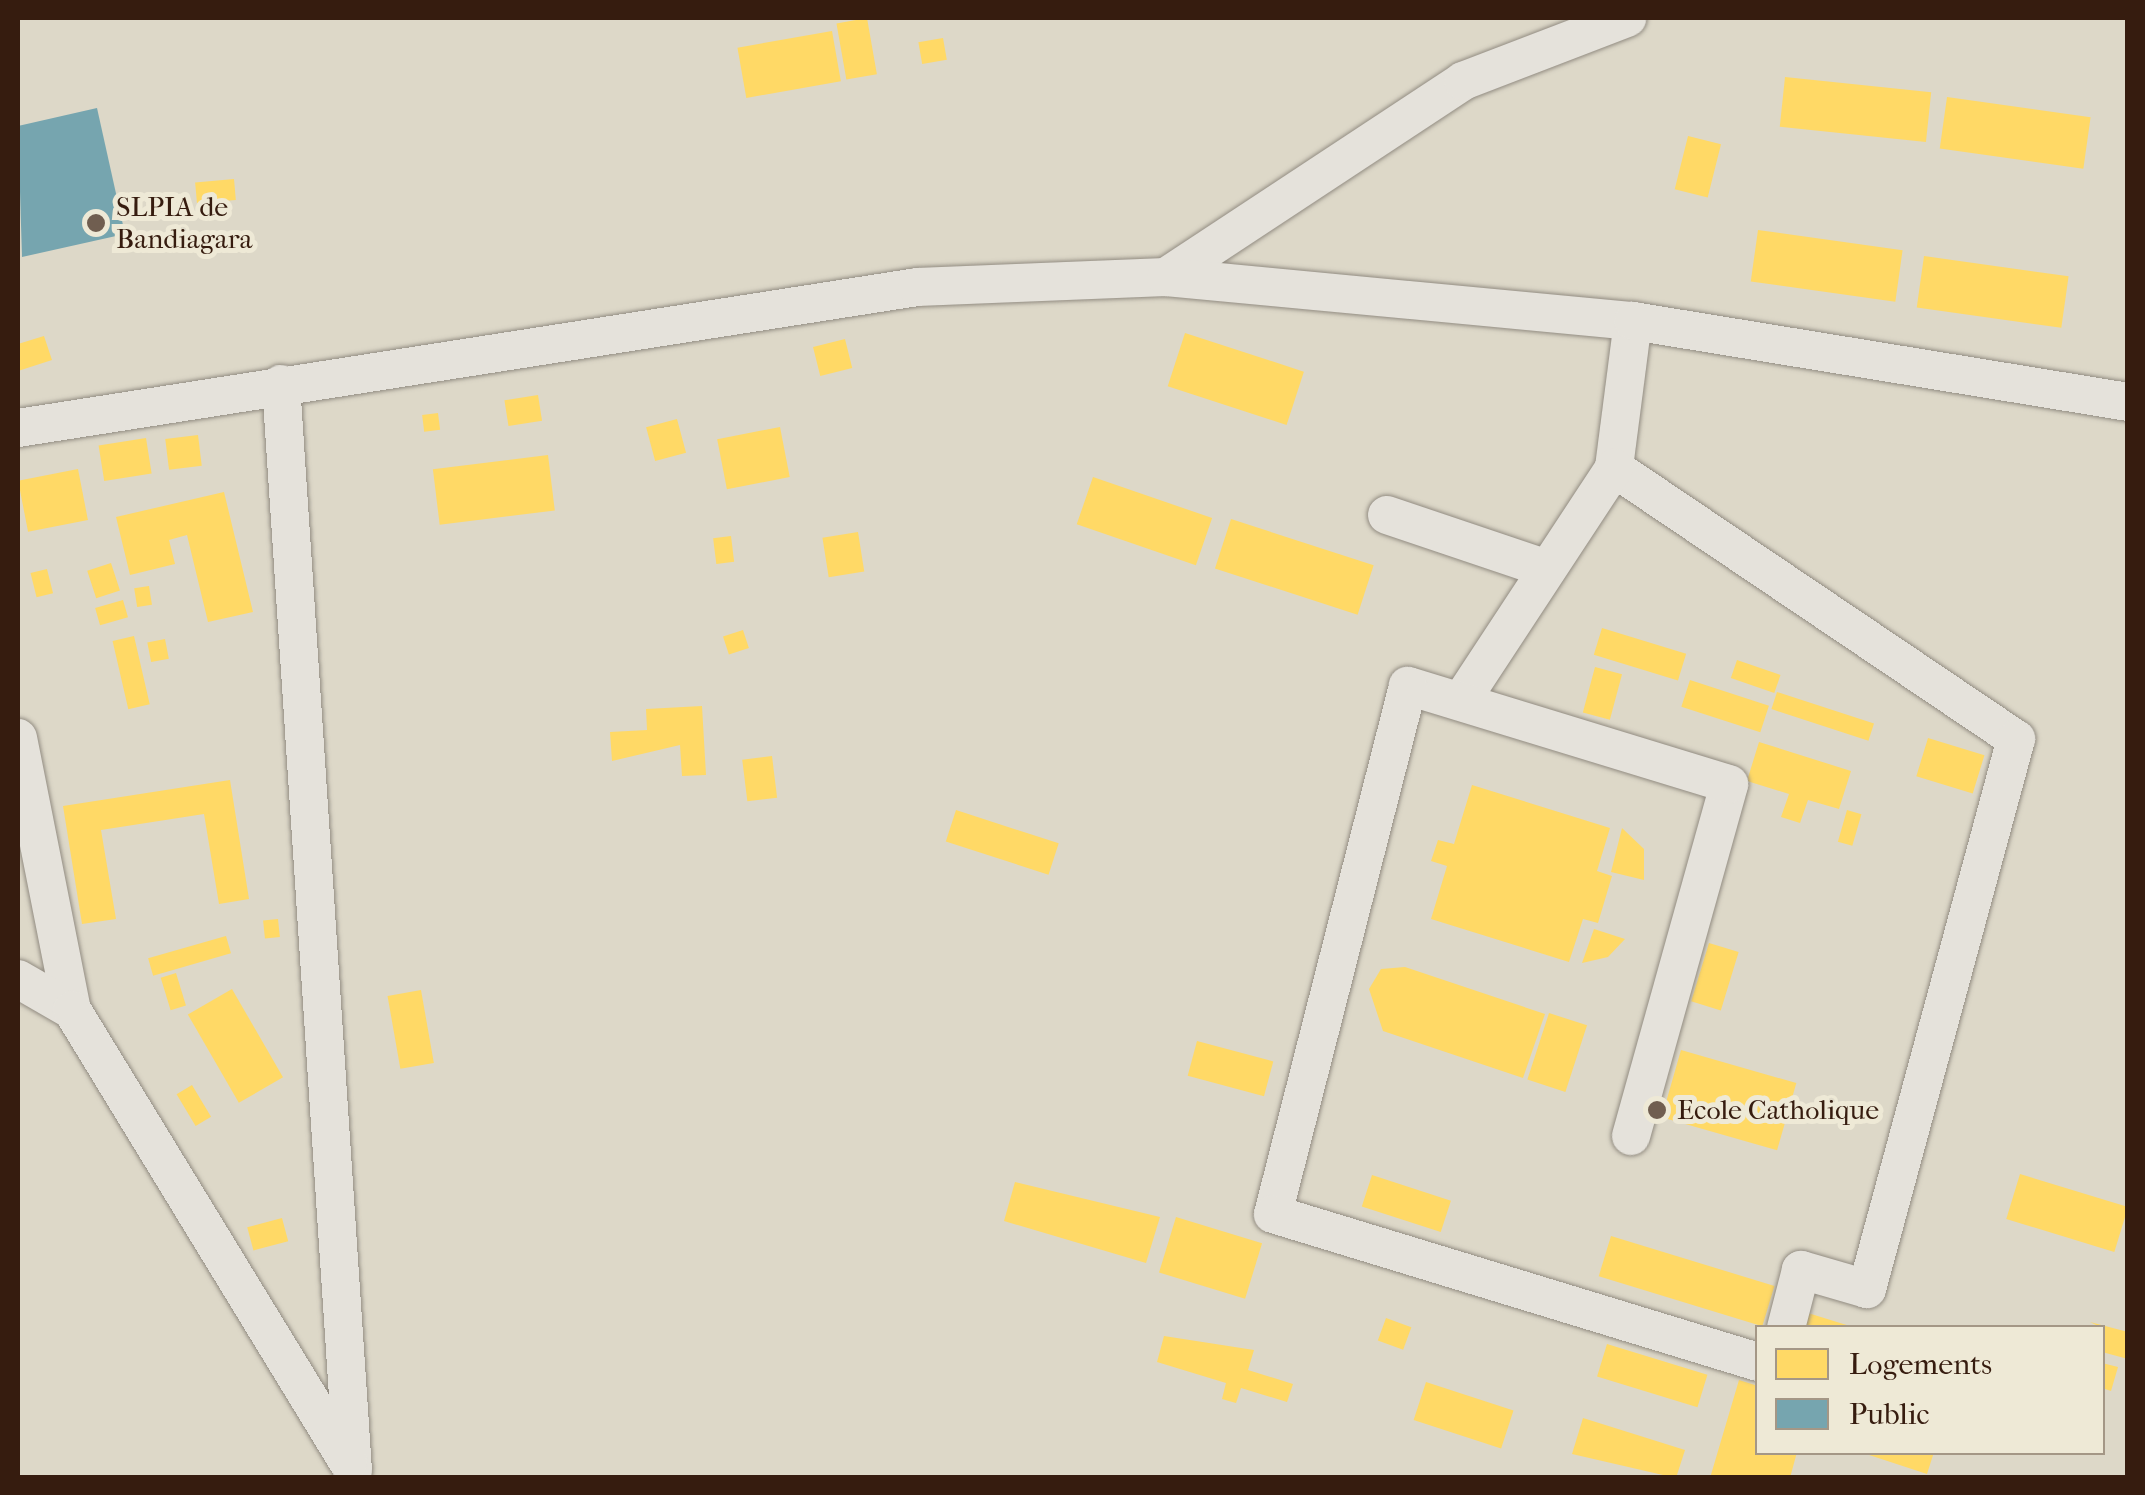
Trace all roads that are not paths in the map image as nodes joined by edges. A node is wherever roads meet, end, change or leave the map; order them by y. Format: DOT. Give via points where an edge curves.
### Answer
graph roads {
  1 [pos="1627,18"];
  2 [pos="1166,277"];
  3 [pos="1633,321"];
  4 [pos="281,384"];
  5 [pos="2128,402"];
  6 [pos="18,428"];
  7 [pos="1614,468"];
  8 [pos="1387,516"];
  9 [pos="1547,569"];
  10 [pos="1461,701"];
  11 [pos="18,738"];
  12 [pos="18,978"];
  13 [pos="72,1010"];
  14 [pos="1631,1136"];
  15 [pos="1787,1325"];
  16 [pos="1755,1361"];
  17 [pos="353,1474"];
  1 -- 2 [label="street" via="1463,82"];
  2 -- 3 [label="street"];
  2 -- 4 [label="street" via="917,287"];
  3 -- 5 [label="street"];
  3 -- 7 [label="street"];
  4 -- 6 [label="street"];
  4 -- 17 [label="street"];
  7 -- 9 [label="street"];
  7 -- 15 [label="street" via="2016,740 1868,1289 1800,1270"];
  8 -- 9 [label="street"];
  9 -- 10 [label="street"];
  10 -- 14 [label="street" via="1729,784"];
  10 -- 16 [label="street" via="1408,686 1273,1214"];
  11 -- 13 [label="street"];
  12 -- 13 [label="street"];
  13 -- 17 [label="street"];
}
